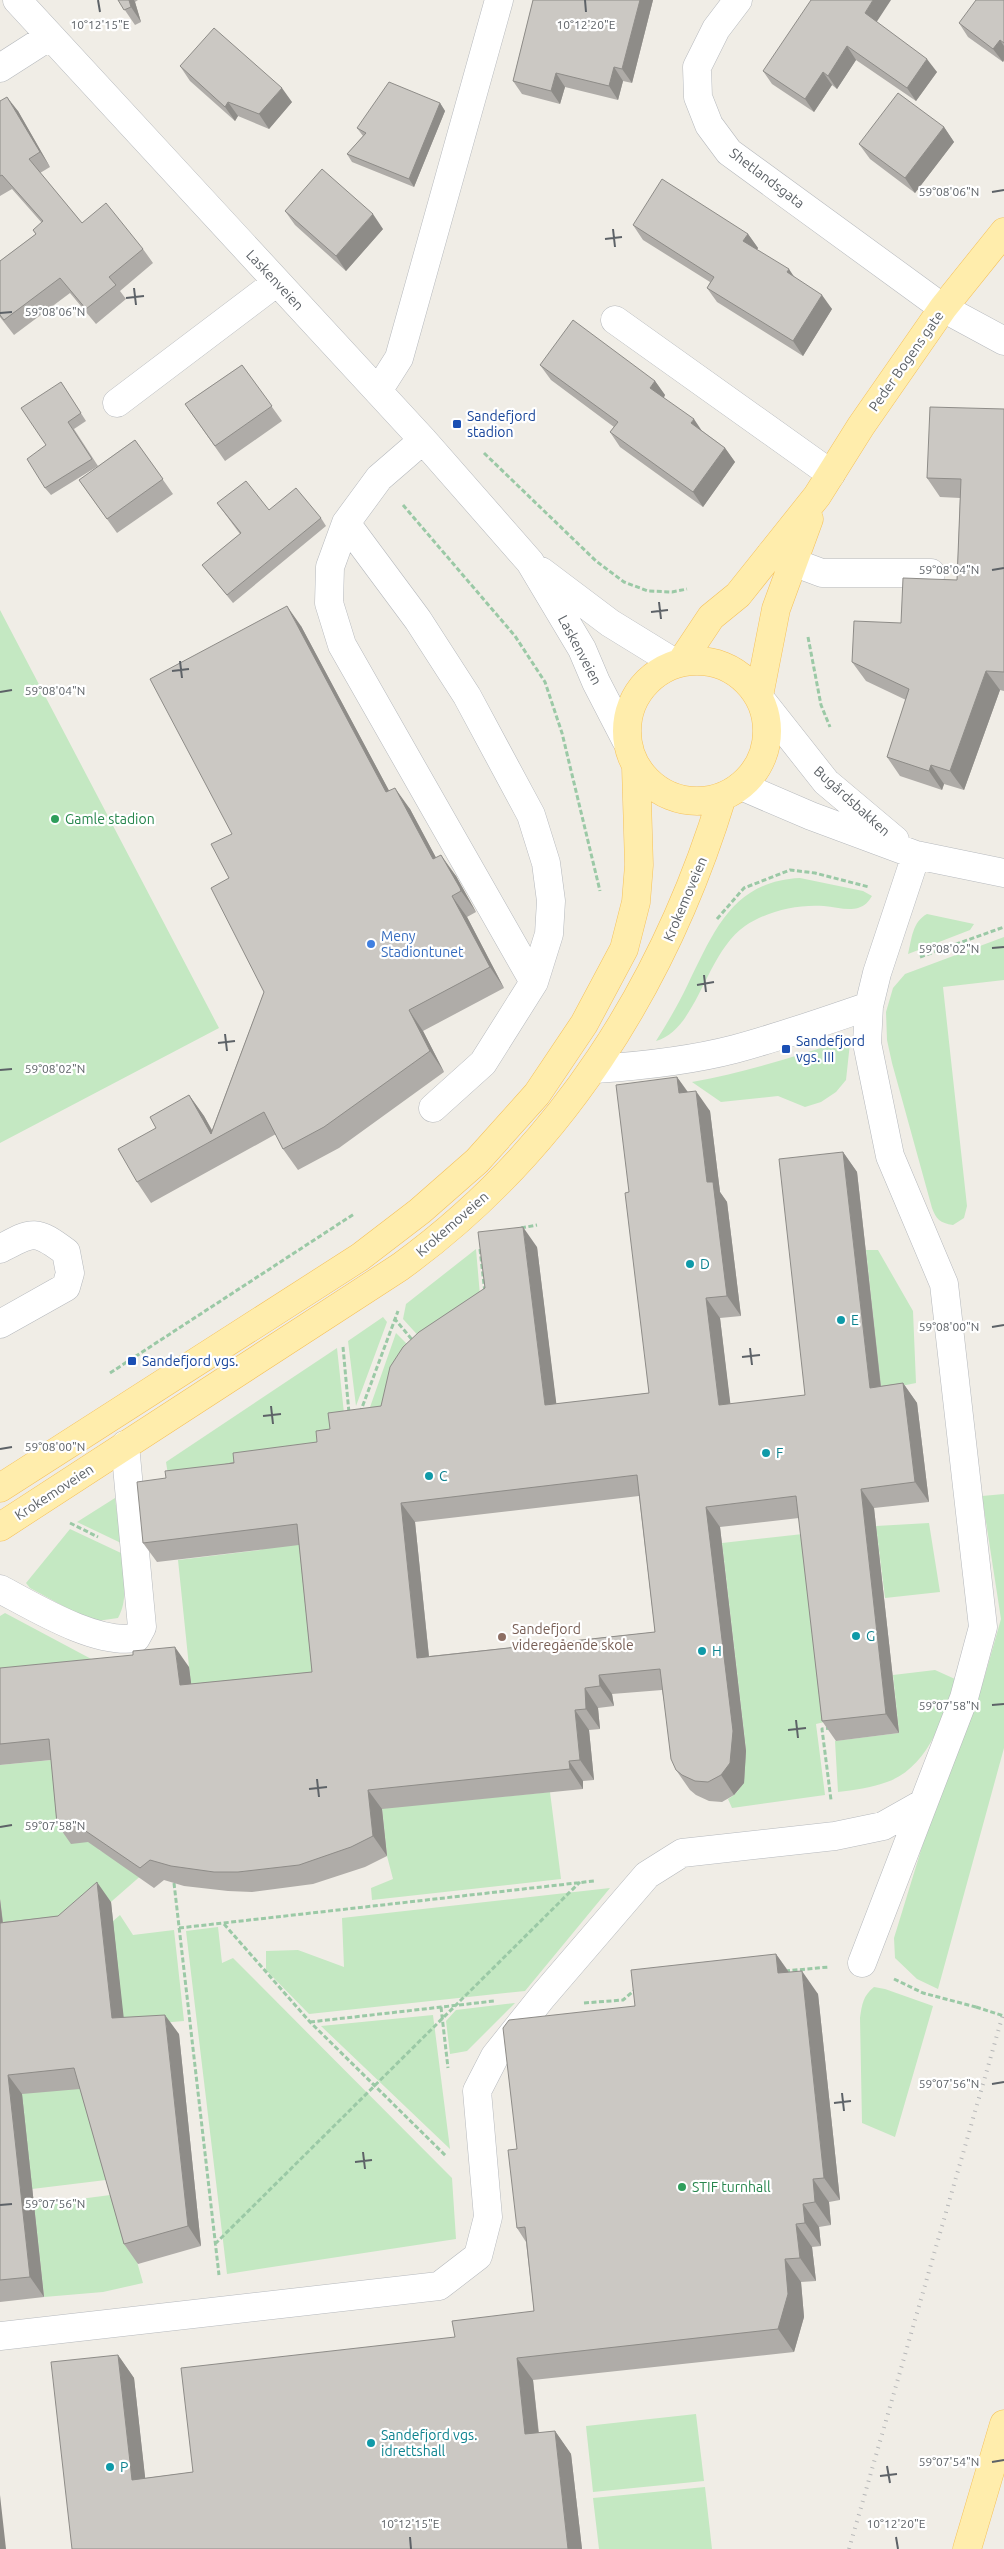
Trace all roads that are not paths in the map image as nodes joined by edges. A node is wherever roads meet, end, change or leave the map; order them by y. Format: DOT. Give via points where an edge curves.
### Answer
graph roads {
  1 [pos="18,0"];
  2 [pos="498,0"];
  3 [pos="738,0"];
  4 [pos="50,36"];
  5 [pos="0,68"];
  6 [pos="1004,232"];
  7 [pos="277,282"];
  8 [pos="943,308"];
  9 [pos="614,320"];
  10 [pos="1004,341"];
  11 [pos="378,391"];
  12 [pos="117,402"];
  13 [pos="423,440"];
  14 [pos="824,485"];
  15 [pos="346,523"];
  16 [pos="782,559"];
  17 [pos="530,562"];
  18 [pos="931,573"];
  19 [pos="678,662"];
  20 [pos="760,699"];
  21 [pos="626,740"];
  22 [pos="636,767"];
  23 [pos="732,792"];
  24 [pos="912,852"];
  25 [pos="1004,874"];
  26 [pos="534,982"];
  27 [pos="869,1006"];
  28 [pos="595,1069"];
  29 [pos="433,1108"];
  30 [pos="0,1249"];
  31 [pos="0,1324"];
  32 [pos="125,1445"];
  33 [pos="0,1488"];
  34 [pos="0,1526"];
  35 [pos="0,1589"];
  36 [pos="922,1804"];
  37 [pos="862,1964"];
  38 [pos="0,2336"];
  39 [pos="1004,2424"];
  40 [pos="967,2549"];
  1 -- 4 [label="street, Laskenveien"];
  2 -- 11 [label="street" via="399,358"];
  3 -- 8 [label="street, Shetlandsgata" via="716,29 697,67 698,97 709,126 729,152"];
  4 -- 5 [label="street"];
  4 -- 7 [label="street, Laskenveien"];
  6 -- 8 [label="main road, Peder Bogens gate"];
  7 -- 11 [label="street, Laskenveien"];
  7 -- 12 [label="street"];
  8 -- 10 [label="street, Shetlandsgata"];
  8 -- 14 [label="main road, Peder Bogens gate"];
  9 -- 14 [label="street"];
  11 -- 13 [label="street, Laskenveien"];
  13 -- 15 [label="street" via="380,478"];
  13 -- 17 [label="street, Laskenveien"];
  14 -- 16 [label="main road, Peder Bogens gate"];
  15 -- 26 [label="street" via="330,567 329,603 342,645"];
  15 -- 26 [label="street" via="418,620 467,696 531,815 546,863 551,901 549,934"];
  16 -- 18 [label="street" via="822,573"];
  16 -- 19 [label="main road, Peder Bogens gate" via="711,617"];
  16 -- 20 [label="main road, Peder Bogens gate"];
  17 -- 19 [label="street, Laskenveien" via="610,622"];
  17 -- 21 [label="street, Laskenveien" via="582,648"];
  19 -- 20 [label="main road" via="705,660 728,667"];
  19 -- 21 [label="main road" via="641,687 628,712"];
  20 -- 23 [label="main road" via="768,724 765,749 760,764"];
  20 -- 24 [label="street, Bugårdsbakken" via="826,782"];
  21 -- 22 [label="main road"];
  22 -- 23 [label="main road" via="655,788 680,799 702,801"];
  22 -- 33 [label="main road" via="639,865 636,902 624,949 584,1024 537,1094 477,1161 360,1257"];
  23 -- 24 [label="street, Bugårdsbakken"];
  23 -- 28 [label="main road, Krokemoveien" via="666,945 632,1011"];
  24 -- 25 [label="street, Bugårdsbakken"];
  24 -- 27 [label="street"];
  26 -- 29 [label="street" via="483,1062"];
  27 -- 28 [label="street" via="733,1050 680,1060"];
  27 -- 36 [label="street" via="868,1043 890,1156 944,1284 983,1627 964,1698"];
  28 -- 32 [label="main road, Krokemoveien" via="498,1184 440,1238"];
  30 -- 31 [label="street" via="27,1234 46,1237 66,1252 70,1273 66,1288"];
  32 -- 34 [label="main road, Krokemoveien"];
  32 -- 35 [label="street" via="142,1627 136,1638 122,1641 97,1636"];
  36 -- 37 [label="street"];
  36 -- 38 [label="street" via="883,1826 835,1836 682,1853 647,1875 544,1996 484,2073 477,2091 488,2217 478,2256 439,2286"];
  39 -- 40 [label="main road"];
}
